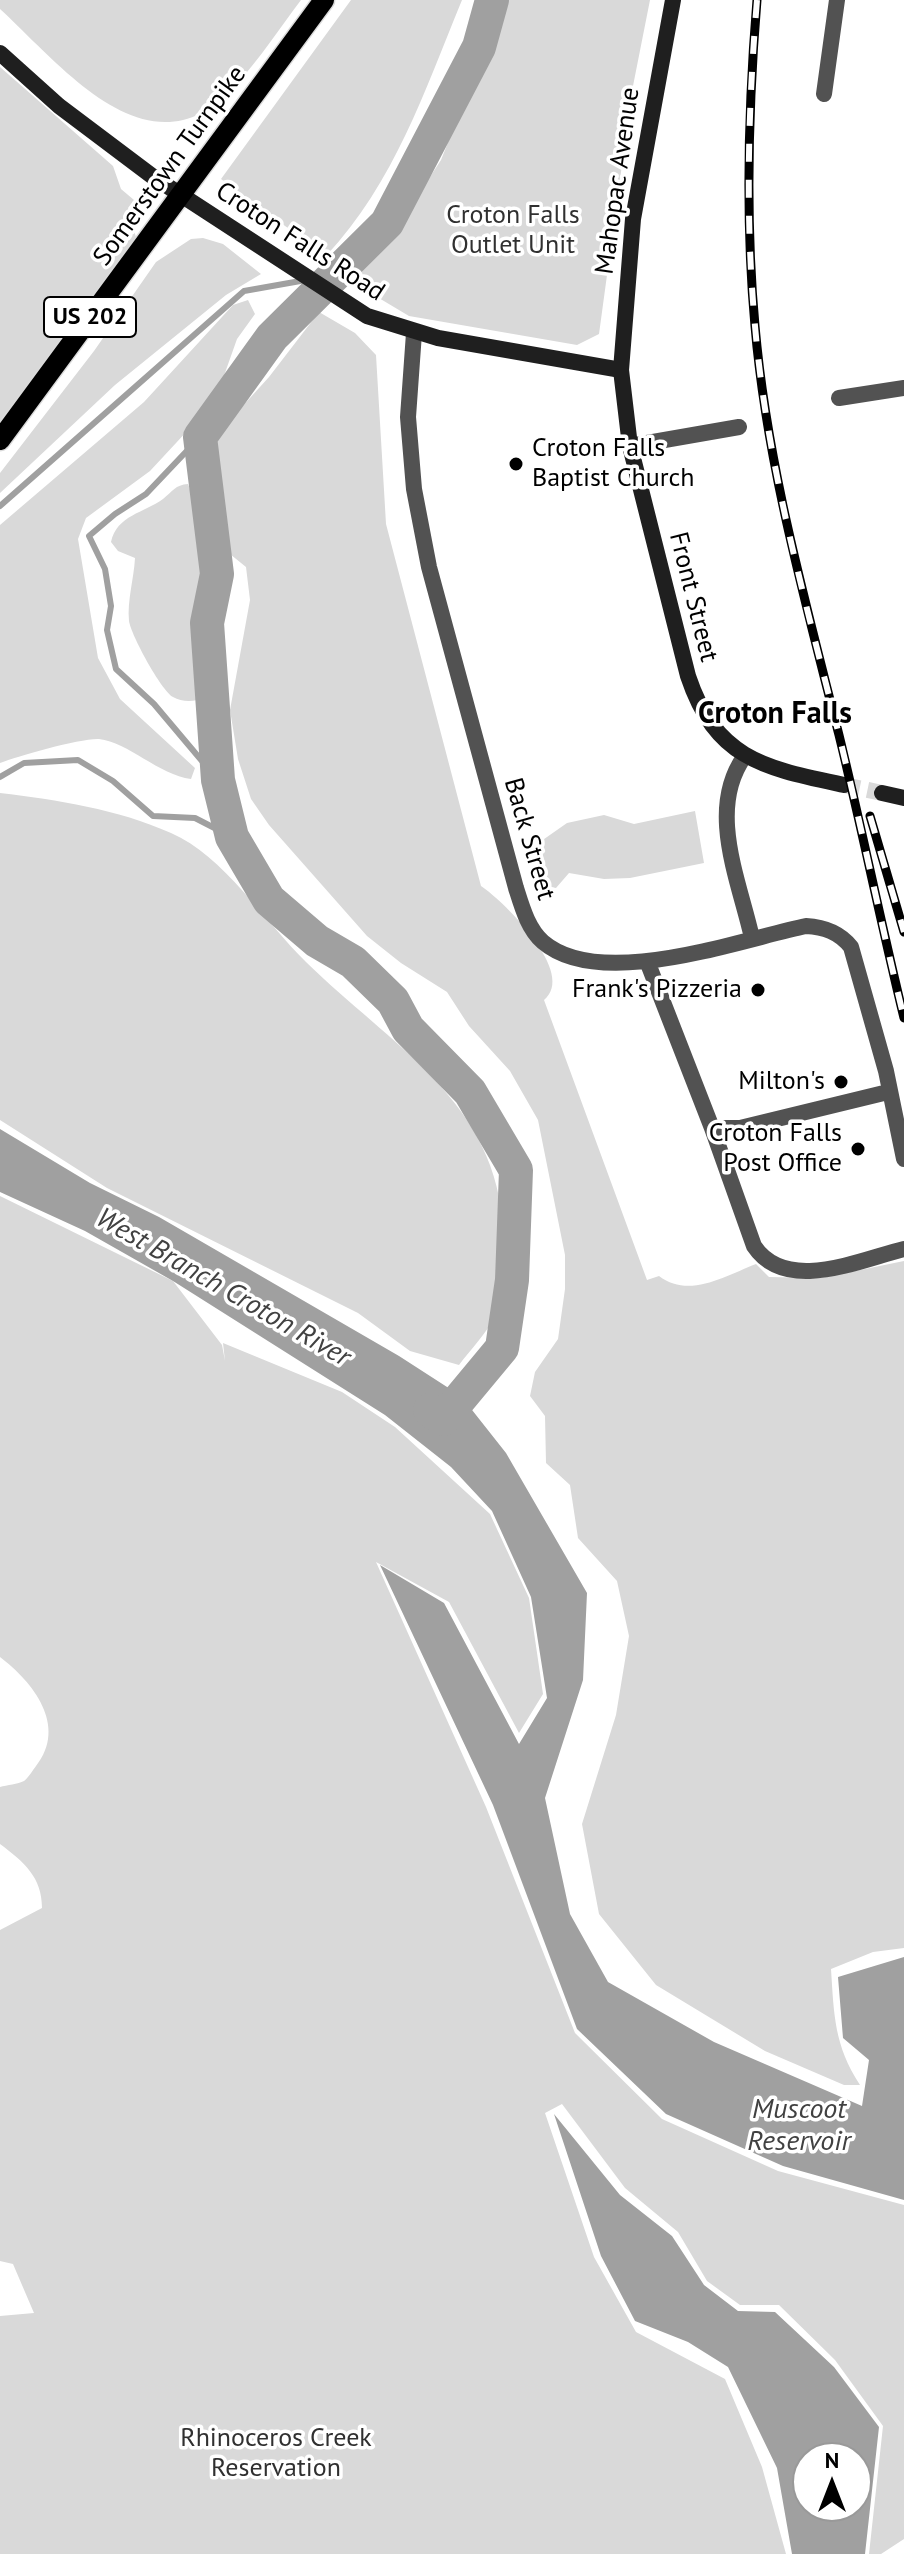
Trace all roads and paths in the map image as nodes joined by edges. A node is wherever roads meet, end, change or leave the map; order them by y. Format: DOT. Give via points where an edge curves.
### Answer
graph roads {
  1 [pos="324,0"];
  2 [pos="673,0"];
  3 [pos="837,0"];
  4 [pos="0,53"];
  5 [pos="824,94"];
  6 [pos="181,195"];
  7 [pos="414,333"];
  8 [pos="621,370"];
  9 [pos="904,388"];
  10 [pos="839,398"];
  11 [pos="739,427"];
  12 [pos="0,440"];
  13 [pos="630,446"];
  14 [pos="744,757"];
  15 [pos="844,785"];
  16 [pos="882,793"];
  17 [pos="904,798"];
  18 [pos="752,938"];
  19 [pos="647,961"];
  20 [pos="888,1092"];
  21 [pos="712,1128"];
  22 [pos="904,1159"];
  23 [pos="904,1249"];
  1 -- 6 [label="main road, Somerstown Turnpike / US 202"];
  2 -- 8 [label="main road, Mahopac Avenue" via="633,219"];
  3 -- 5 [label="street"];
  4 -- 6 [label="main road, Croton Falls Road" via="90,130"];
  6 -- 7 [label="main road, Croton Falls Road" via="367,316"];
  6 -- 12 [label="main road, Somerstown Turnpike / US 202"];
  7 -- 8 [label="main road, Croton Falls Road"];
  7 -- 19 [label="street, Back Street" via="408,417 422,531 524,911 543,942 561,953 603,964"];
  8 -- 13 [label="main road, Mahopac Avenue"];
  9 -- 10 [label="street"];
  11 -- 13 [label="street"];
  13 -- 14 [label="main road, Front Street" via="697,703 725,743"];
  14 -- 15 [label="main road"];
  14 -- 18 [label="street" via="728,785 725,803 736,890"];
  16 -- 17 [label="main road"];
  18 -- 19 [label="street, Back Street"];
  18 -- 20 [label="street" via="806,926 844,938 851,947"];
  19 -- 21 [label="street"];
  20 -- 21 [label="street" via="740,1128"];
  20 -- 22 [label="street"];
  21 -- 23 [label="street" via="754,1246 776,1267 810,1271"];
}
